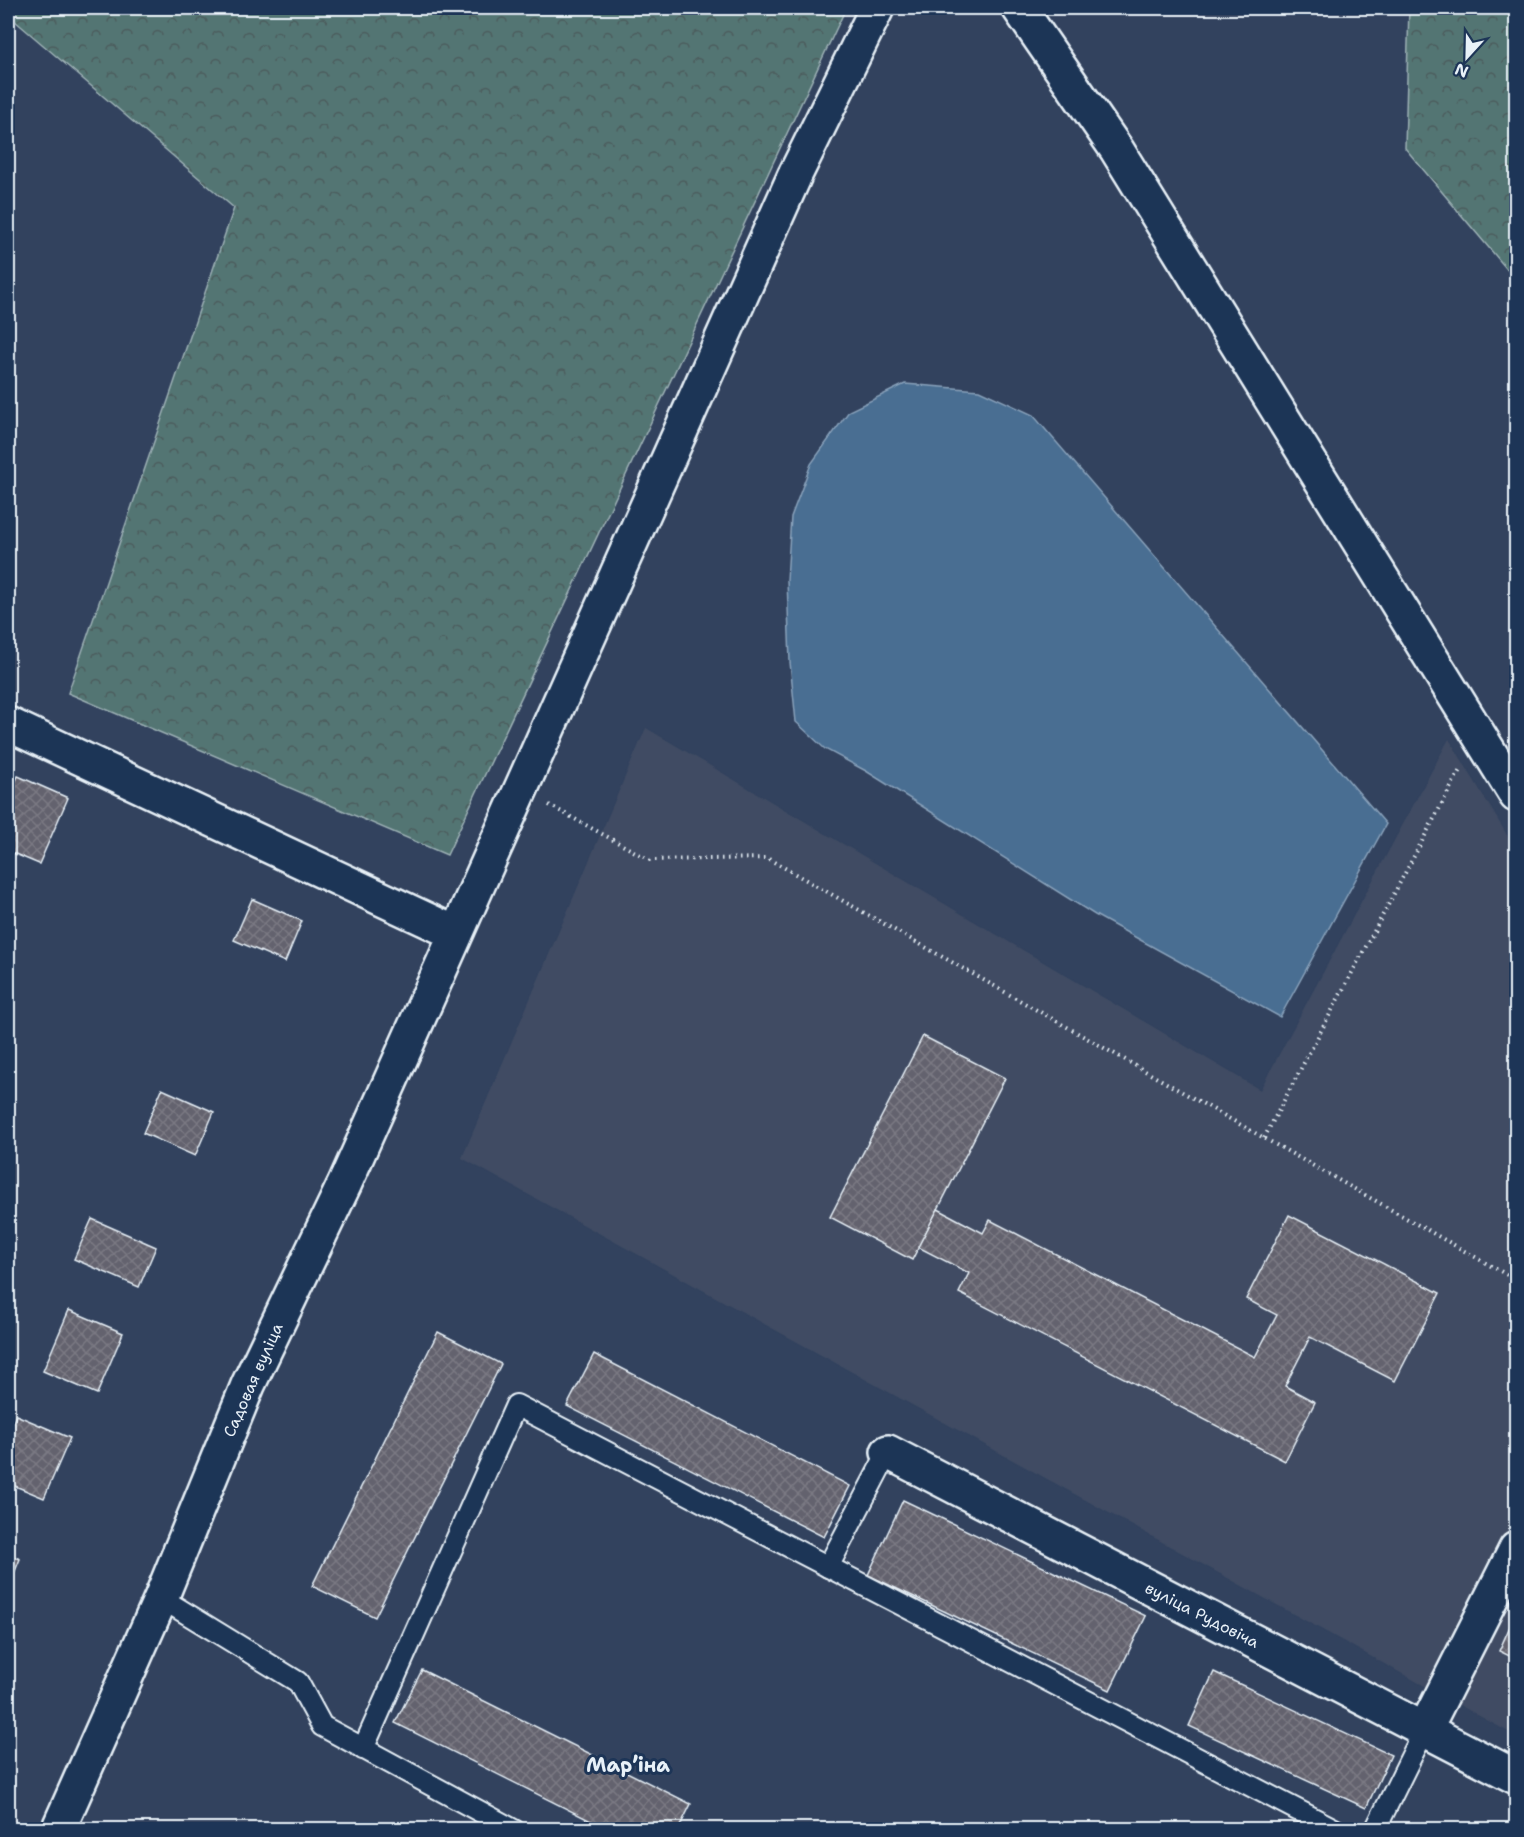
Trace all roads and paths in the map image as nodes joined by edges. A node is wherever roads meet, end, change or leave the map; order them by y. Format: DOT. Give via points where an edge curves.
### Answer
graph roads {
  1 [pos="877,8"];
  2 [pos="1019,8"];
  3 [pos="8,724"];
  4 [pos="1479,733"];
  5 [pos="519,789"];
  6 [pos="1516,795"];
  7 [pos="456,933"];
  8 [pos="1264,1138"];
  9 [pos="1516,1280"];
  10 [pos="888,1452"];
  11 [pos="1516,1549"];
  12 [pos="828,1567"];
  13 [pos="161,1598"];
  14 [pos="1424,1731"];
  15 [pos="363,1749"];
  16 [pos="1516,1777"];
  17 [pos="58,1830"];
  18 [pos="513,1830"];
  19 [pos="1336,1830"];
  20 [pos="1375,1830"];
  1 -- 5 [label="street, Садовая вуліца" via="790,186"];
  2 -- 4 [label="street" via="1117,150"];
  3 -- 7 [label="street"];
  4 -- 6 [label="street"];
  4 -- 8 [label="path"];
  5 -- 7 [label="street, Садовая вуліца"];
  5 -- 8 [label="path" via="650,860 767,858"];
  7 -- 13 [label="street, Садовая вуліца" via="345,1183 248,1385"];
  8 -- 9 [label="path"];
  10 -- 12 [label="lane"];
  10 -- 14 [label="street, вуліца Рудовіча"];
  11 -- 14 [label="street"];
  12 -- 15 [label="lane" via="516,1405"];
  12 -- 19 [label="lane"];
  13 -- 15 [label="lane" via="298,1682 322,1726"];
  13 -- 17 [label="street, Садовая вуліца"];
  14 -- 16 [label="street, вуліца Рудовіча"];
  14 -- 20 [label="lane"];
  15 -- 18 [label="lane"];
}
